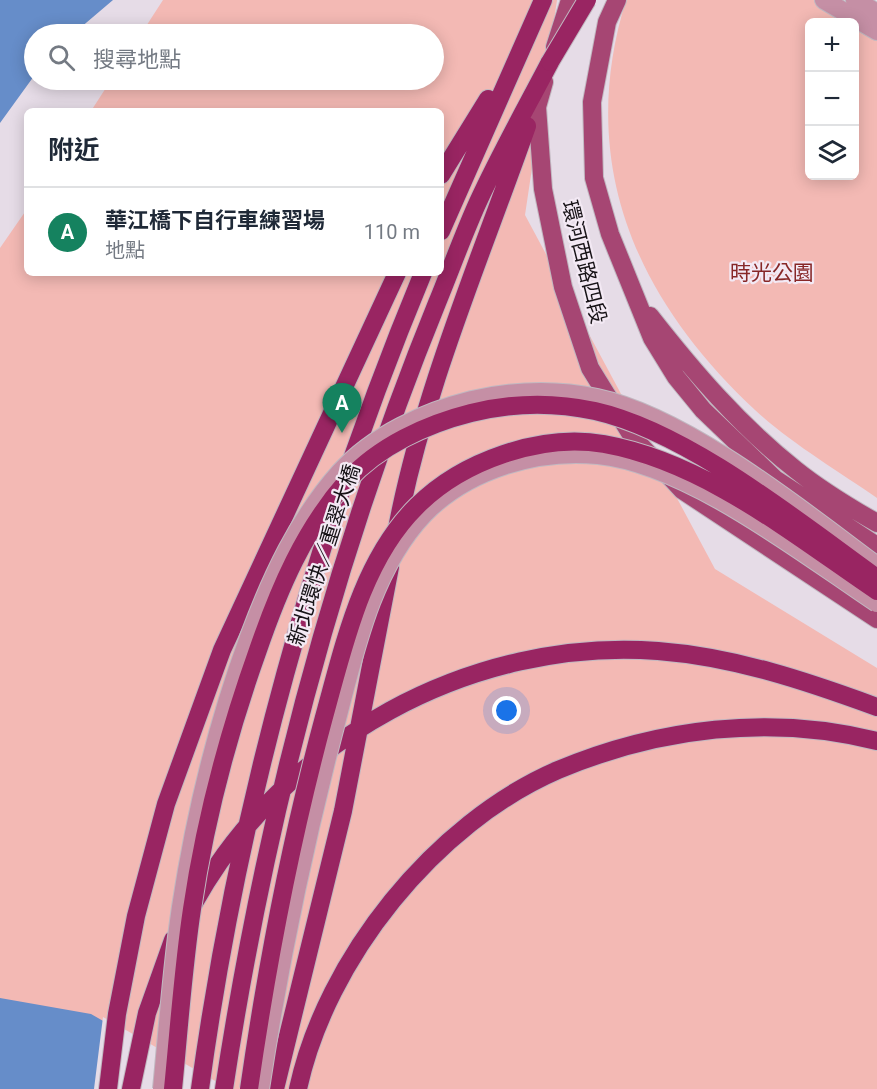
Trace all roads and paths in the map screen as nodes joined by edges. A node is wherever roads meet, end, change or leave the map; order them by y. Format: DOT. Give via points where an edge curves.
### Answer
graph roads {
  1 [pos="543,0"];
  2 [pos="570,0"];
  3 [pos="587,0"];
  4 [pos="617,0"];
  5 [pos="824,0"];
  6 [pos="855,0"];
  7 [pos="877,13"];
  8 [pos="877,31"];
  9 [pos="517,54"];
  10 [pos="550,62"];
  11 [pos="444,170"];
  12 [pos="444,224"];
  13 [pos="396,276"];
  14 [pos="422,276"];
  15 [pos="635,296"];
  16 [pos="877,523"];
  17 [pos="877,546"];
  18 [pos="877,566"];
  19 [pos="877,578"];
  20 [pos="877,591"];
  21 [pos="877,603"];
  22 [pos="877,619"];
  23 [pos="877,707"];
  24 [pos="877,741"];
  25 [pos="108,1089"];
  26 [pos="131,1089"];
  27 [pos="162,1089"];
  28 [pos="173,1089"];
  29 [pos="200,1089"];
  30 [pos="224,1089"];
  31 [pos="249,1089"];
  32 [pos="260,1089"];
  33 [pos="275,1089"];
  34 [pos="298,1089"];
  1 -- 9 [label="highway"];
  2 -- 22 [label="main road, 環河西路四段" via="537,107 543,189 561,276 590,368 632,436 682,490"];
  3 -- 10 [label="highway, bridge"];
  4 -- 15 [label="main road, 環河西路四段" via="607,22 592,102 594,178 610,234"];
  5 -- 8 [label="street"];
  6 -- 7 [label="street"];
  9 -- 11 [label="highway"];
  9 -- 12 [label="highway"];
  10 -- 30 [label="highway, 新北環快／重翠大橋, bridge" via="478,202 406,378 360,511 318,644 271,829"];
  10 -- 33 [label="highway, bridge" via="432,392 402,500 343,811"];
  13 -- 25 [label="highway" via="222,650 166,804 136,916 117,1014"];
  14 -- 29 [label="highway, 新北環快／重翠大橋, bridge" via="348,469 260,770 211,1006"];
  15 -- 16 [label="main road" via="719,396 796,471"];
  15 -- 17 [label="main road, 環河西路四段" via="652,338 703,410 774,479"];
  18 -- 27 [label="street, bridge" via="813,518 687,435 640,411 597,398 549,392 495,395 445,407 393,430 341,471 300,527 269,585 230,689 203,794 181,907"];
  19 -- 28 [label="highway, bridge" via="732,476 637,424 595,411 548,404 496,407 448,419 397,441 349,479 308,533 280,588 242,694 214,797 192,909"];
  20 -- 31 [label="highway, bridge" via="725,491 667,461 603,444 551,443 503,453 462,472 416,506 384,549 341,655 302,800"];
  21 -- 32 [label="street, bridge" via="721,501 663,472 600,455 552,454 508,464 469,480 425,513 397,549 373,599 353,658 315,804"];
  23 -- 26 [label="highway, bridge" via="734,661 657,651 590,652 513,663 414,698 366,723 303,769 243,829 206,880 174,939 147,1013"];
  24 -- 34 [label="highway" via="784,726 706,729 633,744 557,771 492,807 430,858 377,919 337,981 305,1057"];
}
